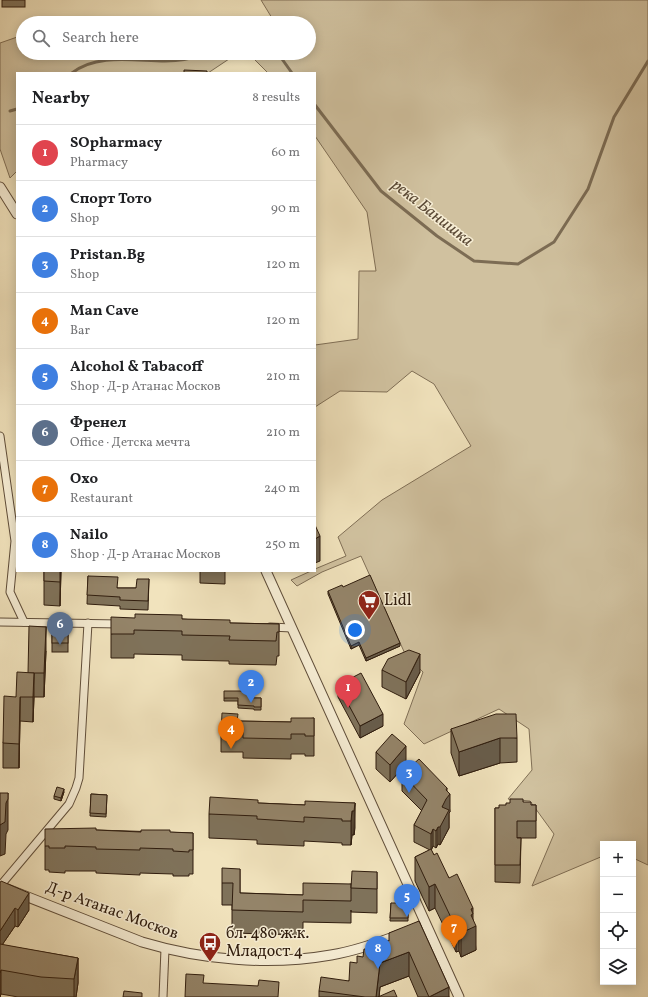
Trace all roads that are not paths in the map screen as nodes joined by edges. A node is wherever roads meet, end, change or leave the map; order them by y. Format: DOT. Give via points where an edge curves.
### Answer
graph roads {
  1 [pos="0,187"];
  2 [pos="0,204"];
  3 [pos="16,213"];
  4 [pos="0,436"];
  5 [pos="266,572"];
  6 [pos="0,622"];
  7 [pos="24,622"];
  8 [pos="88,623"];
  9 [pos="129,624"];
  10 [pos="260,627"];
  11 [pos="292,628"];
  12 [pos="0,886"];
  13 [pos="407,932"];
  14 [pos="165,949"];
  15 [pos="163,997"];
  16 [pos="459,997"];
  1 -- 3 [label="street"];
  2 -- 3 [label="street" via="8,206"];
  4 -- 7 [label="street" via="15,540 10,592"];
  5 -- 11 [label="street"];
  6 -- 7 [label="street"];
  7 -- 8 [label="street"];
  8 -- 9 [label="street"];
  8 -- 12 [label="street" via="79,778 76,788 69,804 56,822"];
  10 -- 11 [label="street"];
  11 -- 16 [label="street" via="423,925"];
  12 -- 14 [label="street, Д-р Атанас Москов"];
  13 -- 14 [label="street, Д-р Атанас Москов" via="356,949 301,959 227,959"];
  14 -- 15 [label="street"];
}
